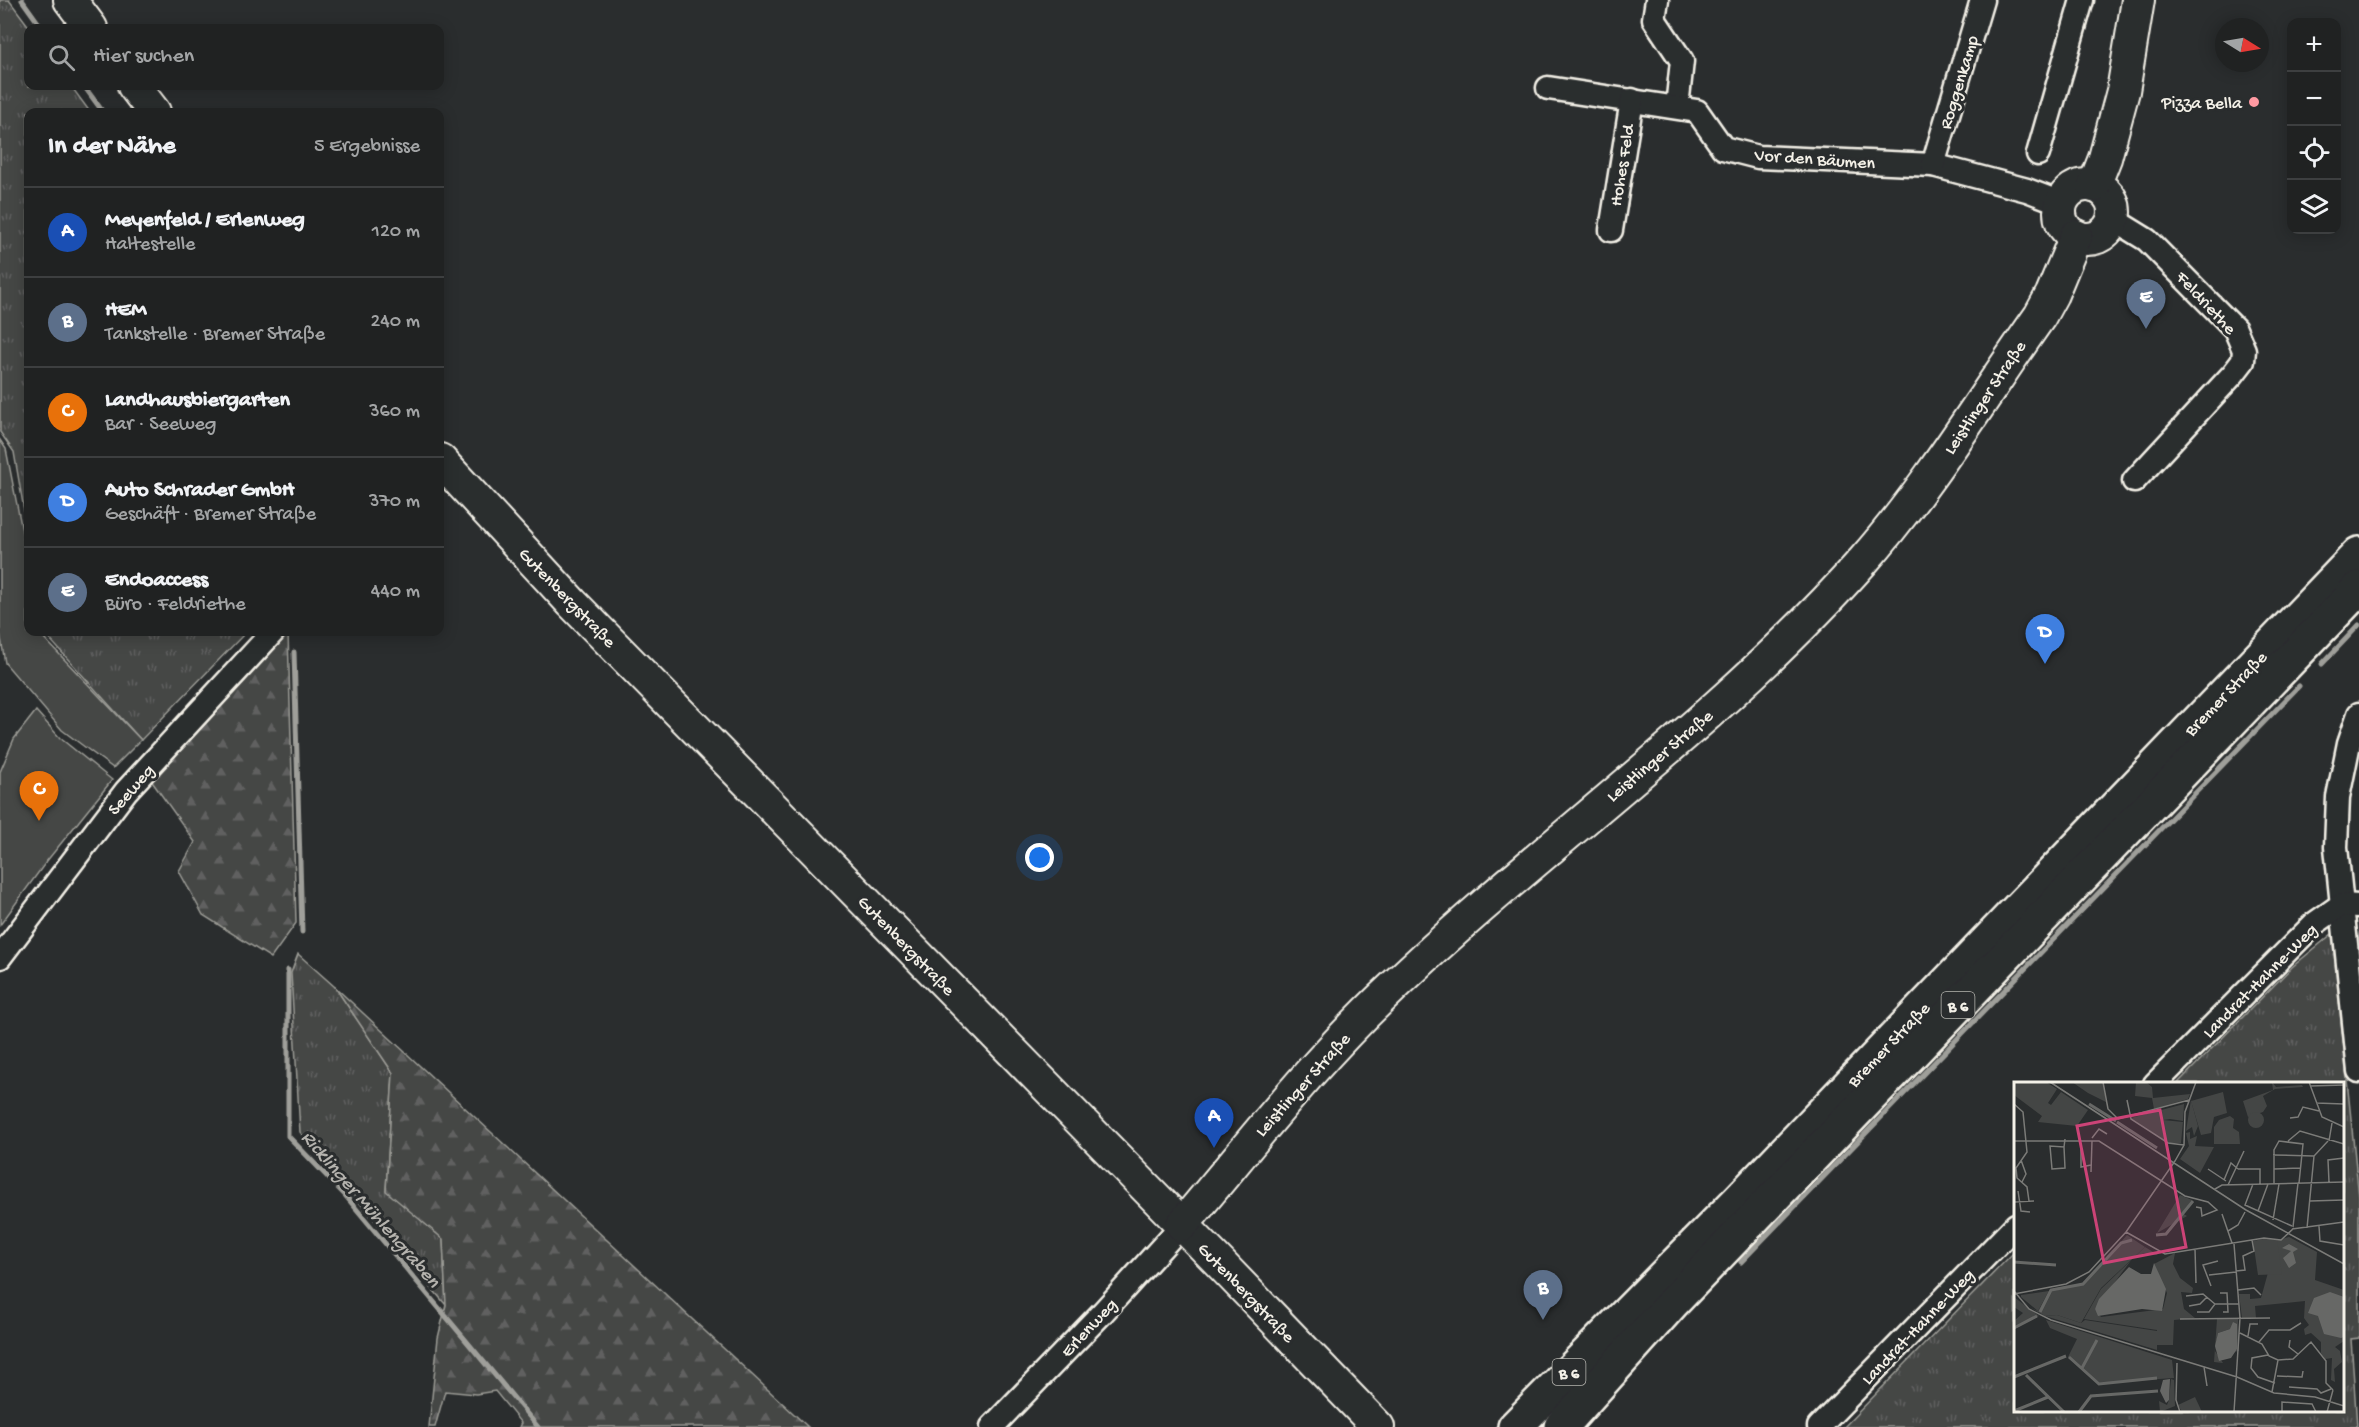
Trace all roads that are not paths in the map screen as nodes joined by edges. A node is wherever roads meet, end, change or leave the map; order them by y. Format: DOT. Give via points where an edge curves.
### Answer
graph roads {
  1 [pos="70,0"];
  2 [pos="1657,0"];
  3 [pos="1982,0"];
  4 [pos="2082,0"];
  5 [pos="2138,0"];
  6 [pos="88,24"];
  7 [pos="1548,88"];
  8 [pos="137,90"];
  9 [pos="1632,100"];
  10 [pos="1677,107"];
  11 [pos="151,108"];
  12 [pos="2038,154"];
  13 [pos="1934,165"];
  14 [pos="2094,186"];
  15 [pos="2061,203"];
  16 [pos="2113,219"];
  17 [pos="1611,230"];
  18 [pos="2076,236"];
  19 [pos="444,468"];
  20 [pos="2134,481"];
  21 [pos="2359,554"];
  22 [pos="2359,588"];
  23 [pos="269,636"];
  24 [pos="2359,714"];
  25 [pos="2350,905"];
  26 [pos="0,957"];
  27 [pos="2359,1071"];
  28 [pos="2155,1082"];
  29 [pos="1182,1225"];
  30 [pos="2014,1227"];
  31 [pos="1354,1413"];
  32 [pos="1513,1425"];
  33 [pos="992,1427"];
  34 [pos="1377,1427"];
  35 [pos="1561,1427"];
  36 [pos="1819,1427"];
  1 -- 6 [label="street"];
  2 -- 10 [label="street" via="1654,19 1682,61"];
  3 -- 13 [label="street, Roggenkamp"];
  4 -- 12 [label="street"];
  5 -- 14 [label="street" via="2123,91"];
  7 -- 9 [label="street, Vor den Bäumen"];
  8 -- 11 [label="street"];
  9 -- 10 [label="street, Vor den Bäumen"];
  9 -- 17 [label="street, Hohes Feld"];
  10 -- 13 [label="street, Vor den Bäumen" via="1697,111 1723,148 1758,157"];
  13 -- 15 [label="street, Vor den Bäumen"];
  14 -- 15 [label="street" via="2078,186"];
  14 -- 16 [label="street" via="2112,202"];
  15 -- 18 [label="street" via="2062,223"];
  16 -- 18 [label="street" via="2094,238"];
  16 -- 20 [label="street, Feldriethe" via="2147,240 2235,329 2244,350 2243,361 2233,374"];
  18 -- 29 [label="street, Leistlinger Straße" via="2040,316 1908,507 1862,562 1794,634 1700,721 1389,990 1291,1093"];
  19 -- 29 [label="street, Gutenbergstraße"];
  21 -- 32 [label="main road, Bremer Straße / B 6" via="1738,1200"];
  22 -- 35 [label="main road, Bremer Straße / B 6" via="1673,1302"];
  23 -- 26 [label="street, Seeweg" via="126,791"];
  24 -- 25 [label="street" via="2338,797 2336,847"];
  25 -- 27 [label="street"];
  25 -- 28 [label="street, Landrat-Hahne-Weg" via="2314,924"];
  29 -- 31 [label="street, Gutenbergstraße"];
  29 -- 33 [label="street, Erlenweg"];
  30 -- 36 [label="street, Landrat-Hahne-Weg"];
  31 -- 34 [label="street, Gutenbergstraße"];
}
